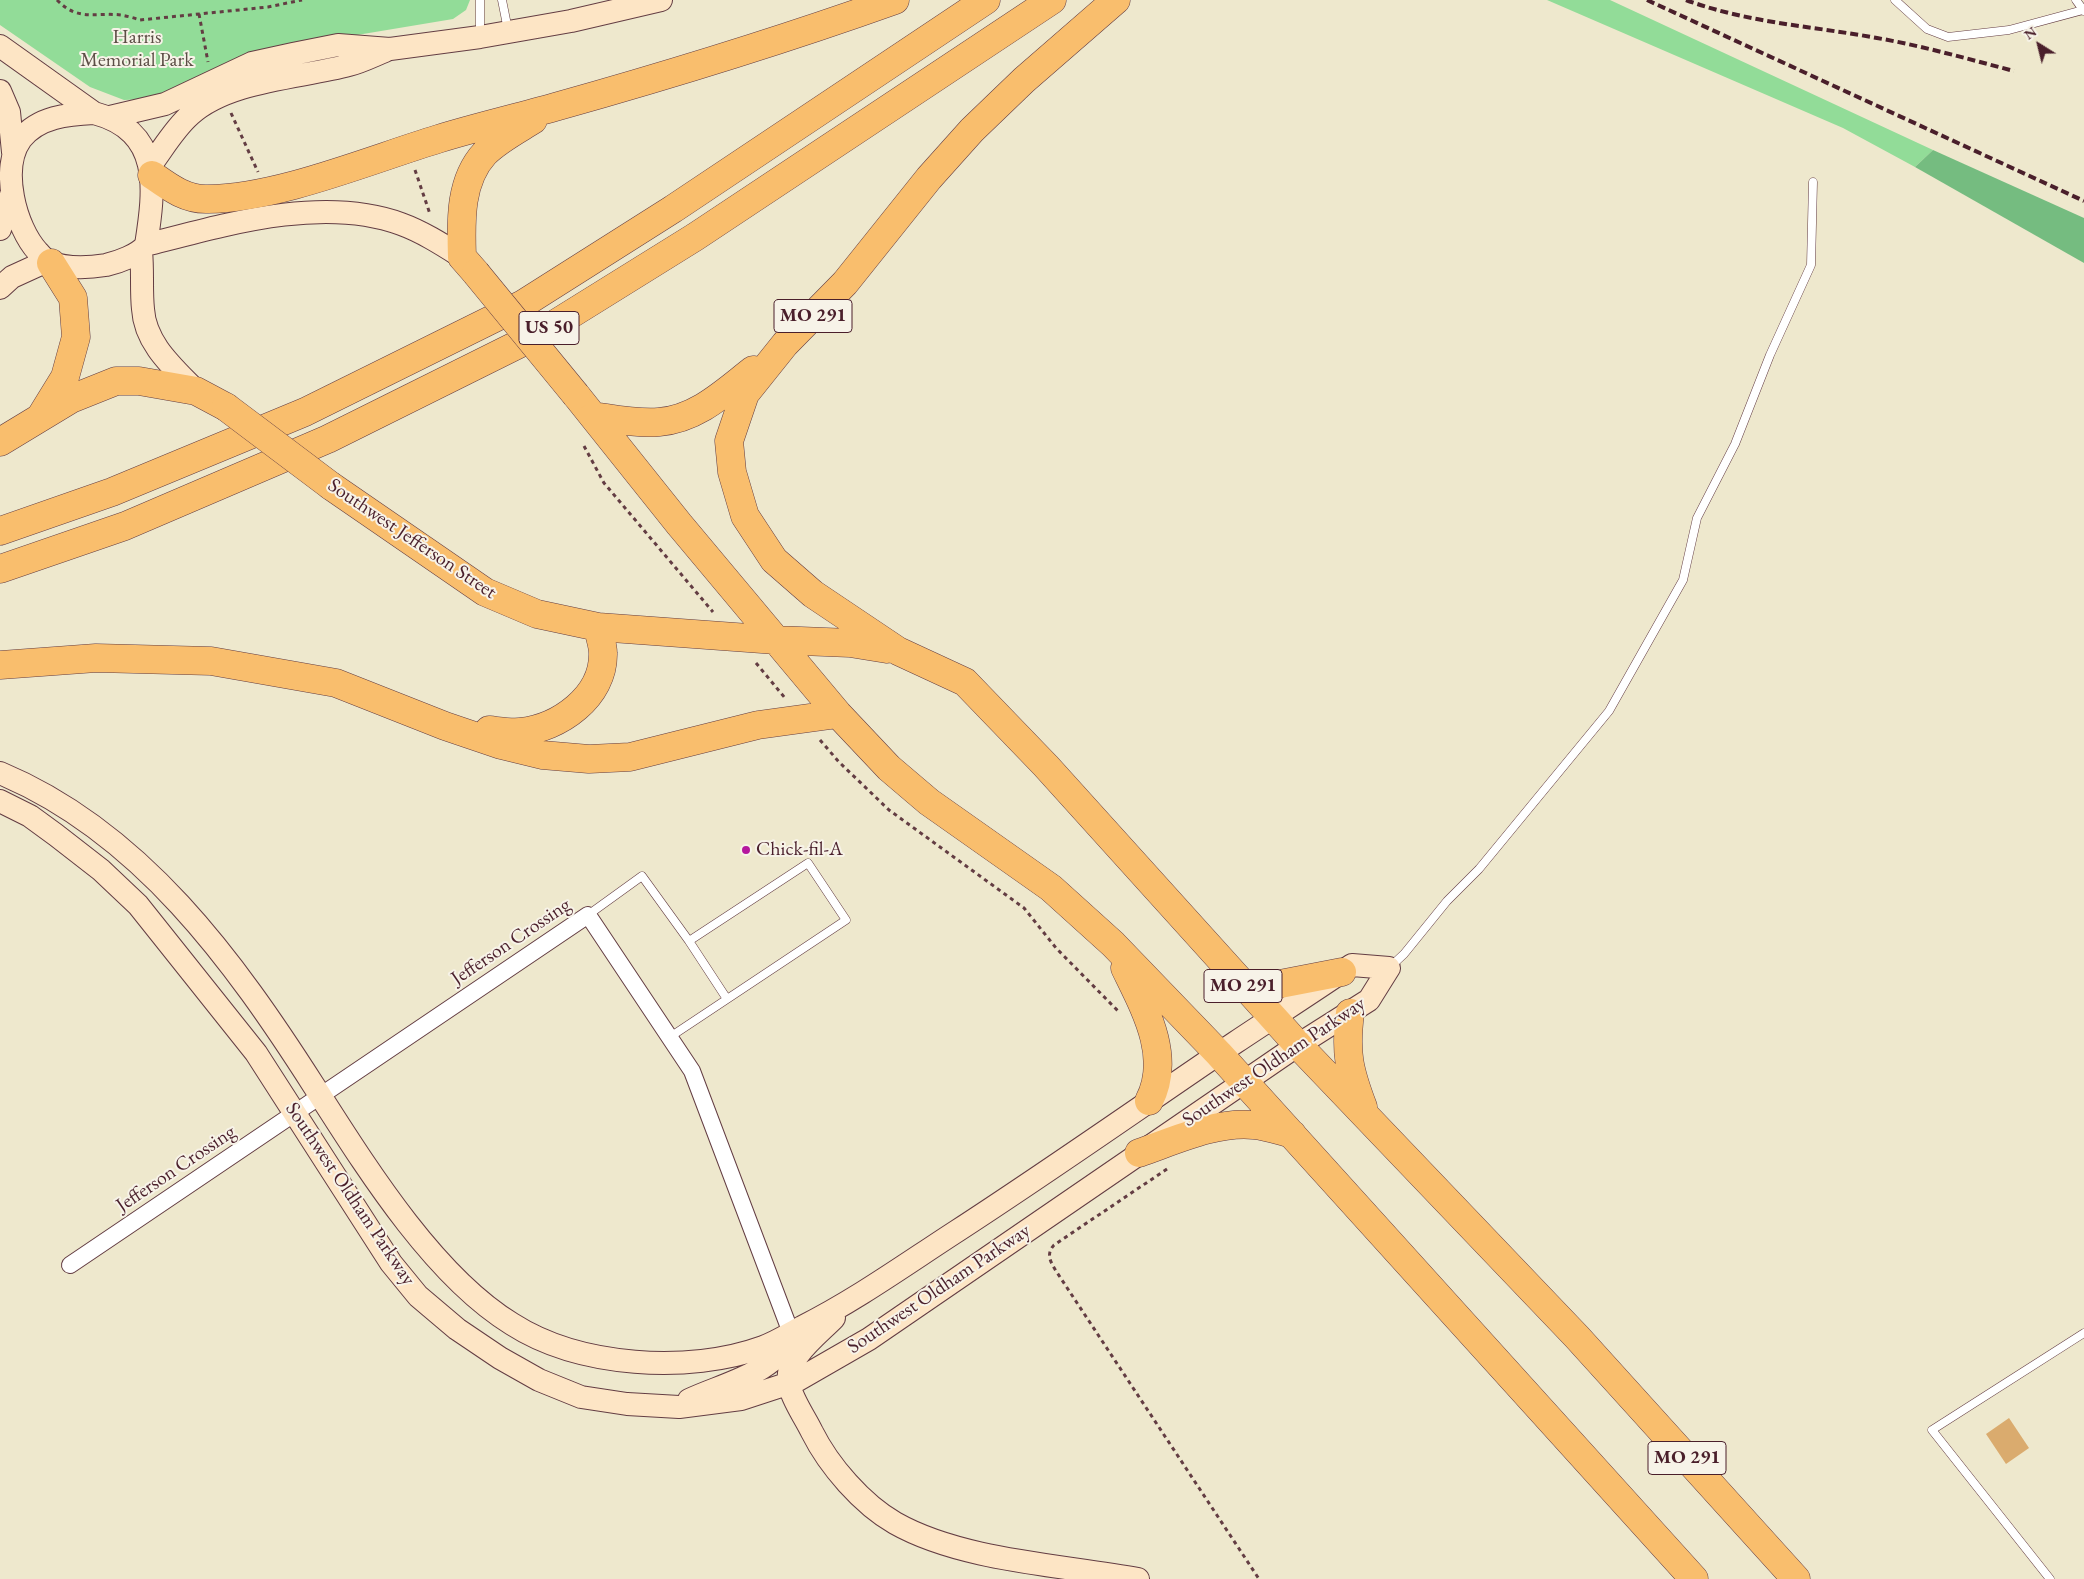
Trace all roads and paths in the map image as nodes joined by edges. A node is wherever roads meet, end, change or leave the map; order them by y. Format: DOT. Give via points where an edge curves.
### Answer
graph roads {
  1 [pos="57,0"];
  2 [pos="302,0"];
  3 [pos="480,0"];
  4 [pos="502,0"];
  5 [pos="661,0"];
  6 [pos="895,0"];
  7 [pos="986,0"];
  8 [pos="1052,0"];
  9 [pos="1116,0"];
  10 [pos="1894,0"];
  11 [pos="2076,0"];
  12 [pos="2084,10"];
  13 [pos="199,14"];
  14 [pos="509,32"];
  15 [pos="480,36"];
  16 [pos="0,46"];
  17 [pos="390,49"];
  18 [pos="209,65"];
  19 [pos="0,92"];
  20 [pos="228,106"];
  21 [pos="556,106"];
  22 [pos="102,115"];
  23 [pos="13,152"];
  24 [pos="414,165"];
  25 [pos="151,171"];
  26 [pos="267,171"];
  27 [pos="1813,182"];
  28 [pos="10,195"];
  29 [pos="430,215"];
  30 [pos="0,229"];
  31 [pos="143,248"];
  32 [pos="49,262"];
  33 [pos="469,265"];
  34 [pos="0,288"];
  35 [pos="785,344"];
  36 [pos="196,391"];
  37 [pos="585,406"];
  38 [pos="40,418"];
  39 [pos="0,442"];
  40 [pos="584,444"];
  41 [pos="0,531"];
  42 [pos="0,569"];
  43 [pos="716,614"];
  44 [pos="598,627"];
  45 [pos="776,640"];
  46 [pos="898,651"];
  47 [pos="0,666"];
  48 [pos="760,667"];
  49 [pos="789,703"];
  50 [pos="838,714"];
  51 [pos="445,726"];
  52 [pos="817,737"];
  53 [pos="0,773"];
  54 [pos="0,801"];
  55 [pos="121,848"];
  56 [pos="102,870"];
  57 [pos="588,914"];
  58 [pos="689,941"];
  59 [pos="1113,944"];
  60 [pos="1389,968"];
  61 [pos="1342,972"];
  62 [pos="1245,988"];
  63 [pos="727,999"];
  64 [pos="1350,1013"];
  65 [pos="1122,1014"];
  66 [pos="1272,1017"];
  67 [pos="670,1037"];
  68 [pos="1298,1046"];
  69 [pos="1219,1054"];
  70 [pos="1244,1082"];
  71 [pos="321,1097"];
  72 [pos="1148,1102"];
  73 [pos="296,1114"];
  74 [pos="1366,1116"];
  75 [pos="1292,1134"];
  76 [pos="1139,1153"];
  77 [pos="1173,1166"];
  78 [pos="70,1265"];
  79 [pos="851,1300"];
  80 [pos="791,1333"];
  81 [pos="2084,1333"];
  82 [pos="788,1383"];
  83 [pos="674,1407"];
  84 [pos="1138,1579"];
  85 [pos="1259,1579"];
  86 [pos="1694,1579"];
  87 [pos="1796,1579"];
  88 [pos="2050,1579"];
  1 -- 13 [label="path" via="71,11 95,17 122,15 158,20"];
  2 -- 13 [label="path"];
  3 -- 15 [label="lane"];
  4 -- 14 [label="lane"];
  5 -- 14 [label="street"];
  6 -- 21 [label="highway" via="802,33"];
  7 -- 41 [label="highway, US 50" via="673,209 523,304 305,412 112,492"];
  8 -- 42 [label="highway, US 50" via="695,237 538,334 328,439 125,526"];
  9 -- 35 [label="highway, MO 291" via="972,130 845,283"];
  10 -- 12 [label="lane" via="1927,29 1948,37 2009,30"];
  11 -- 12 [label="lane"];
  13 -- 18 [label="path"];
  14 -- 15 [label="street"];
  15 -- 17 [label="street"];
  16 -- 22 [label="street"];
  17 -- 22 [label="street" via="338,45 252,63 165,104"];
  17 -- 25 [label="street" via="350,65 250,86 210,101 190,114 176,129"];
  19 -- 23 [label="street" via="9,112"];
  20 -- 26 [label="path" via="259,173"];
  21 -- 25 [label="highway" via="293,184 229,198 205,200 185,196"];
  21 -- 33 [label="highway" via="516,130 485,154 468,183 463,201"];
  22 -- 23 [label="street" via="67,114 50,119 20,139"];
  22 -- 25 [label="street" via="121,123 142,145"];
  23 -- 28 [label="street"];
  24 -- 29 [label="path"];
  25 -- 31 [label="street" via="152,200"];
  27 -- 60 [label="lane" via="1811,265 1770,355 1735,444 1697,518 1683,580 1609,711 1479,869"];
  28 -- 30 [label="street"];
  28 -- 32 [label="street" via="24,234"];
  31 -- 32 [label="street" via="111,264 91,268"];
  31 -- 33 [label="street" via="210,228 259,219 342,211 402,224"];
  31 -- 36 [label="street, Southwest Jefferson Street" via="143,311 148,331 157,349"];
  32 -- 34 [label="street" via="12,277"];
  32 -- 38 [label="highway" via="73,298 76,337 64,377"];
  33 -- 37 [label="highway, MO 291, bridge"];
  35 -- 37 [label="highway, MO 291" via="708,406 680,418 658,422"];
  35 -- 46 [label="highway, MO 291" via="744,394 729,441 732,472 745,516 774,560 813,594"];
  36 -- 38 [label="highway" via="139,380 116,381 71,400"];
  36 -- 44 [label="highway, Southwest Jefferson Street, bridge" via="226,407 331,486 485,592 537,614"];
  37 -- 45 [label="highway, MO 291"];
  38 -- 39 [label="highway"];
  40 -- 43 [label="path" via="604,483"];
  44 -- 45 [label="highway, Southwest Jefferson Street"];
  44 -- 51 [label="highway" via="604,653 600,671 593,689 574,710 554,722 519,732"];
  45 -- 46 [label="highway, Southwest Jefferson Street" via="850,643"];
  45 -- 50 [label="highway, MO 291"];
  46 -- 62 [label="highway, MO 291" via="965,682 1046,766"];
  47 -- 51 [label="highway" via="96,658 211,660 336,683"];
  48 -- 49 [label="path"];
  50 -- 51 [label="highway" via="758,725 630,757 589,759 542,755"];
  50 -- 59 [label="highway, MO 291" via="922,796 1051,888"];
  52 -- 65 [label="path" via="889,810 1024,908 1067,960"];
  53 -- 55 [label="street, Southwest Oldham Parkway" via="27,784 87,820"];
  54 -- 56 [label="street, Southwest Oldham Parkway" via="30,816"];
  55 -- 56 [label="street"];
  55 -- 71 [label="street, Southwest Oldham Parkway" via="168,891 239,975"];
  56 -- 73 [label="street, Southwest Oldham Parkway" via="138,905 256,1053"];
  57 -- 58 [label="lane" via="642,876"];
  57 -- 67 [label="street, Jefferson Crossing"];
  57 -- 71 [label="street, Jefferson Crossing"];
  58 -- 63 [label="lane"];
  58 -- 63 [label="lane" via="808,863 846,920"];
  59 -- 69 [label="highway, MO 291"];
  59 -- 72 [label="highway" via="1142,1004 1156,1046 1158,1078"];
  60 -- 61 [label="street, Southwest Oldham Parkway" via="1352,965"];
  60 -- 64 [label="street, Southwest Oldham Parkway" via="1369,1000"];
  61 -- 62 [label="highway"];
  61 -- 66 [label="street, Southwest Oldham Parkway"];
  62 -- 66 [label="highway, MO 291"];
  63 -- 67 [label="lane"];
  64 -- 68 [label="street, Southwest Oldham Parkway"];
  64 -- 74 [label="highway" via="1346,1042 1350,1072"];
  66 -- 68 [label="highway, MO 291"];
  66 -- 69 [label="street, Southwest Oldham Parkway"];
  67 -- 80 [label="street, Jefferson Crossing" via="692,1071"];
  68 -- 70 [label="street, Southwest Oldham Parkway"];
  68 -- 74 [label="highway, MO 291"];
  69 -- 70 [label="highway, MO 291"];
  69 -- 72 [label="street, Southwest Oldham Parkway"];
  70 -- 75 [label="highway, MO 291"];
  70 -- 76 [label="street, Southwest Oldham Parkway"];
  71 -- 73 [label="street, Jefferson Crossing"];
  71 -- 80 [label="street, Southwest Oldham Parkway" via="367,1168 413,1229 456,1278 487,1306 528,1333 581,1353 655,1362 727,1357 764,1346"];
  72 -- 79 [label="street, Southwest Oldham Parkway"];
  73 -- 78 [label="street, Jefferson Crossing"];
  73 -- 83 [label="street, Southwest Oldham Parkway" via="391,1262 418,1296 457,1329 539,1380 581,1397"];
  74 -- 87 [label="highway, MO 291" via="1577,1337"];
  75 -- 76 [label="highway" via="1252,1124 1227,1127"];
  75 -- 86 [label="highway, MO 291"];
  76 -- 82 [label="street, Southwest Oldham Parkway" via="869,1339"];
  77 -- 85 [label="path" via="1054,1245 1049,1256"];
  79 -- 80 [label="street, Southwest Oldham Parkway"];
  79 -- 82 [label="street" via="799,1353 790,1370"];
  80 -- 83 [label="street" via="786,1347 764,1367"];
  81 -- 88 [label="lane" via="1932,1430"];
  82 -- 83 [label="street, Southwest Oldham Parkway" via="740,1399"];
  82 -- 84 [label="street" via="819,1445 842,1478 894,1522 929,1538 968,1549 1064,1569"];
}
